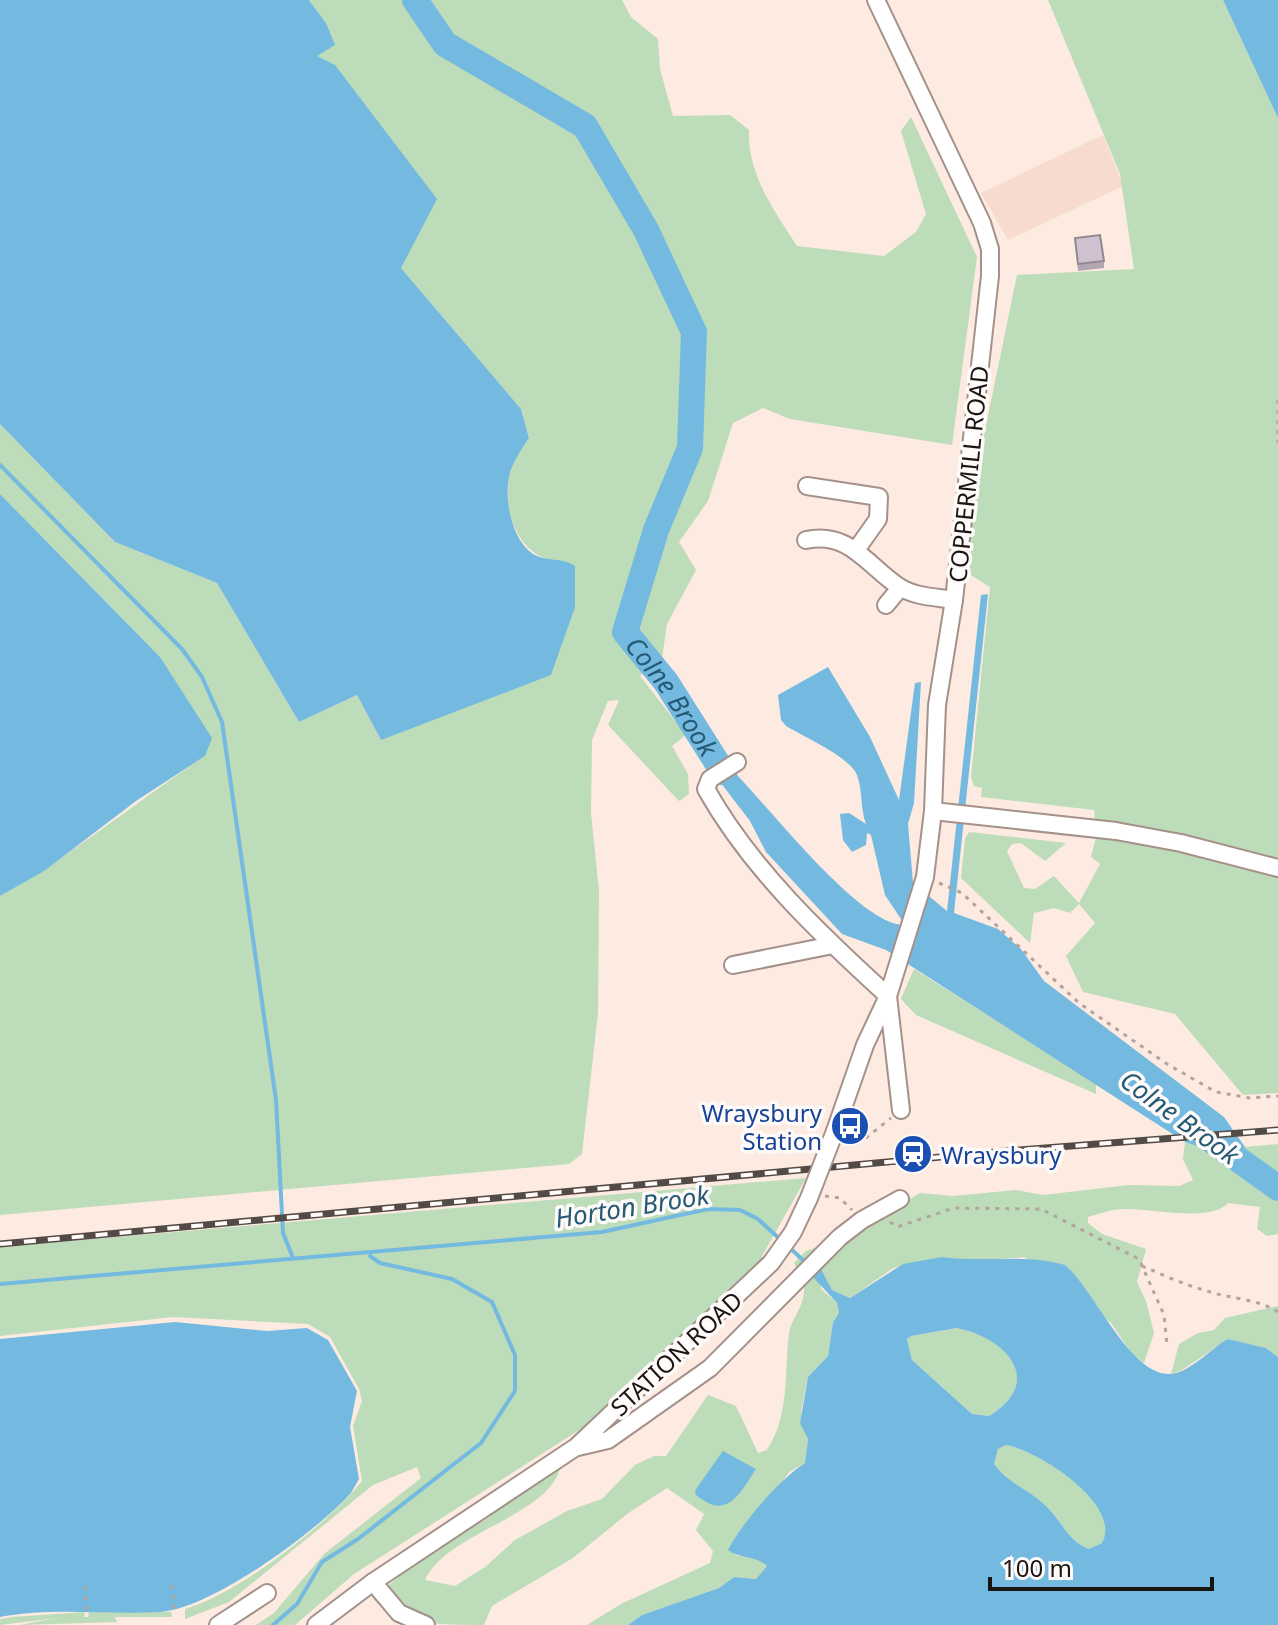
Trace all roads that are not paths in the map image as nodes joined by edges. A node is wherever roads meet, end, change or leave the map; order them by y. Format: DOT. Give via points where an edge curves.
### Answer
graph roads {
  1 [pos="876,0"];
  2 [pos="807,486"];
  3 [pos="813,539"];
  4 [pos="856,550"];
  5 [pos="900,588"];
  6 [pos="954,600"];
  7 [pos="886,605"];
  8 [pos="737,762"];
  9 [pos="933,811"];
  10 [pos="1278,868"];
  11 [pos="833,945"];
  12 [pos="733,965"];
  13 [pos="898,968"];
  14 [pos="888,996"];
  15 [pos="901,1110"];
  16 [pos="900,1199"];
  17 [pos="576,1447"];
  18 [pos="373,1582"];
  19 [pos="267,1593"];
  20 [pos="218,1625"];
  21 [pos="316,1625"];
  22 [pos="426,1625"];
  1 -- 6 [label="street, COPPERMILL ROAD" via="990,249"];
  2 -- 4 [label="street" via="879,497 878,519"];
  3 -- 4 [label="street" via="838,540"];
  4 -- 5 [label="street"];
  5 -- 6 [label="street"];
  5 -- 7 [label="street"];
  6 -- 9 [label="street, COPPERMILL ROAD" via="937,705"];
  8 -- 11 [label="street" via="710,779 706,789 732,834"];
  9 -- 10 [label="street" via="1116,831"];
  9 -- 13 [label="street, COPPERMILL ROAD" via="925,877"];
  11 -- 12 [label="street"];
  11 -- 14 [label="street"];
  13 -- 14 [label="street, STATION ROAD"];
  14 -- 15 [label="street"];
  14 -- 17 [label="street, STATION ROAD, bridge" via="865,1045 813,1196 793,1232 771,1263"];
  16 -- 17 [label="street" via="840,1237 710,1368 608,1440"];
  17 -- 18 [label="street, STATION ROAD"];
  18 -- 21 [label="street, STATION ROAD"];
  18 -- 22 [label="street" via="399,1613"];
  19 -- 20 [label="street"];
}
